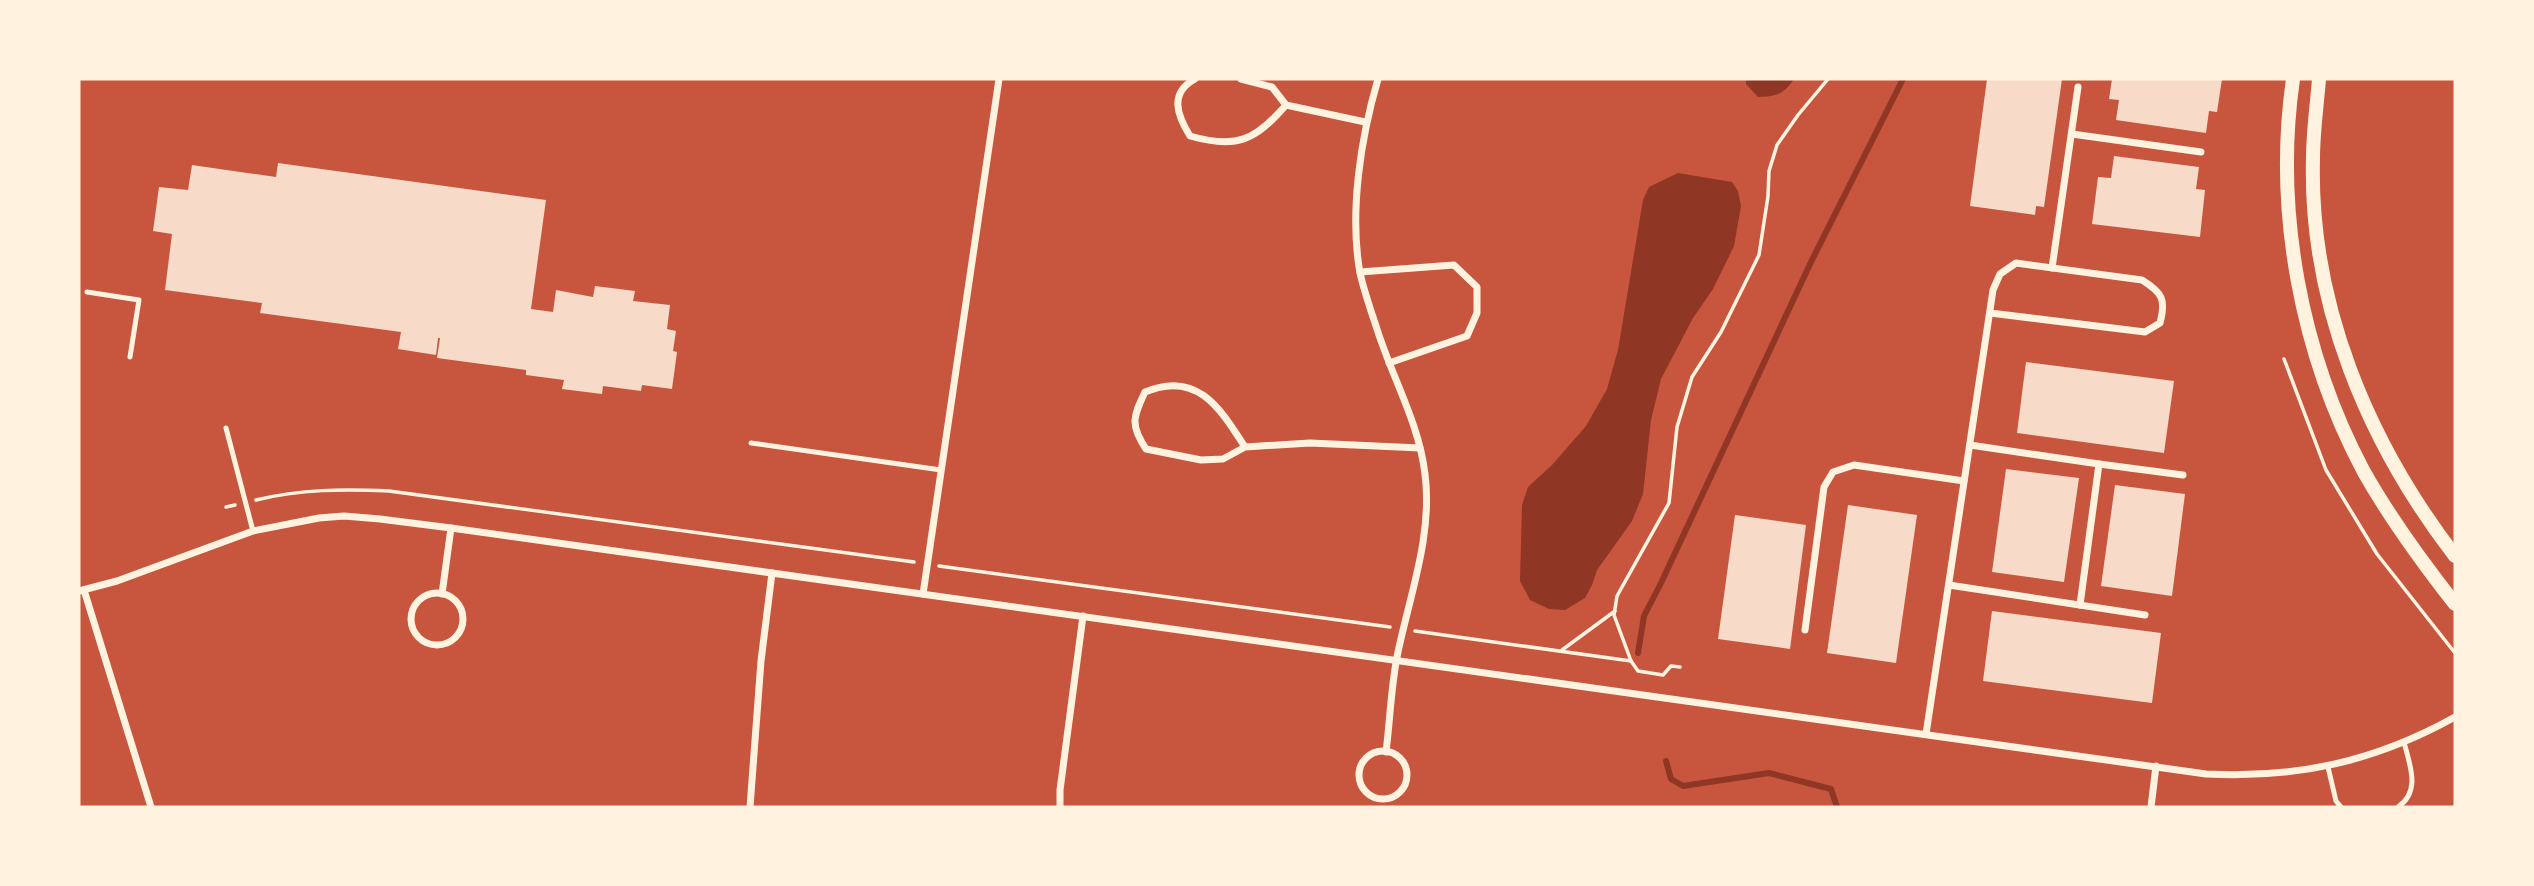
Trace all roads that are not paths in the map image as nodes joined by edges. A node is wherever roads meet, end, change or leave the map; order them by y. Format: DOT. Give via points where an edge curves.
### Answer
graph roads {
  1 [pos="999,79"];
  2 [pos="1195,79"];
  3 [pos="1241,79"];
  4 [pos="1378,79"];
  5 [pos="2293,79"];
  6 [pos="2319,79"];
  7 [pos="2078,87"];
  8 [pos="1286,105"];
  9 [pos="1365,122"];
  10 [pos="2072,134"];
  11 [pos="2201,152"];
  12 [pos="2052,268"];
  13 [pos="1360,272"];
  14 [pos="87,292"];
  15 [pos="1990,313"];
  16 [pos="130,357"];
  17 [pos="1390,363"];
  18 [pos="226,428"];
  19 [pos="751,443"];
  20 [pos="1970,445"];
  21 [pos="1245,447"];
  22 [pos="1420,448"];
  23 [pos="2099,464"];
  24 [pos="941,470"];
  25 [pos="2183,475"];
  26 [pos="1964,481"];
  27 [pos="451,528"];
  28 [pos="253,531"];
  29 [pos="2455,556"];
  30 [pos="772,573"];
  31 [pos="1949,585"];
  32 [pos="82,590"];
  33 [pos="442,594"];
  34 [pos="923,594"];
  35 [pos="2455,604"];
  36 [pos="2080,605"];
  37 [pos="2145,615"];
  38 [pos="1083,616"];
  39 [pos="1805,630"];
  40 [pos="1396,660"];
  41 [pos="2455,717"];
  42 [pos="1926,734"];
  43 [pos="2404,742"];
  44 [pos="1386,752"];
  45 [pos="2157,766"];
  46 [pos="2328,767"];
  47 [pos="151,807"];
  48 [pos="750,807"];
  49 [pos="1060,807"];
  50 [pos="2151,807"];
  51 [pos="2341,807"];
  52 [pos="2398,807"];
  1 -- 24 [label="street"];
  2 -- 8 [label="street" via="1186,84 1178,99 1178,118 1190,136 1214,143 1240,142 1268,126"];
  3 -- 8 [label="street" via="1272,87"];
  4 -- 9 [label="street"];
  5 -- 35 [label="main road" via="2286,171 2293,260 2306,324 2326,385 2364,471"];
  6 -- 29 [label="main road" via="2313,159 2316,222 2334,322 2356,388 2399,476"];
  7 -- 10 [label="street"];
  8 -- 9 [label="street"];
  9 -- 13 [label="street" via="1356,212"];
  10 -- 11 [label="street"];
  10 -- 12 [label="street"];
  12 -- 15 [label="street" via="2016,263 2000,274"];
  12 -- 15 [label="street" via="2143,280 2157,289 2164,307 2160,323 2145,332"];
  13 -- 17 [label="street"];
  13 -- 17 [label="street" via="1454,265 1477,287 1478,313 1467,336"];
  14 -- 16 [label="lane" via="139,300"];
  15 -- 20 [label="street"];
  17 -- 22 [label="street"];
  18 -- 28 [label="lane"];
  19 -- 24 [label="lane"];
  20 -- 23 [label="street"];
  20 -- 26 [label="street"];
  21 -- 21 [label="street" via="1223,459 1201,460 1146,449 1135,433 1136,412 1145,392 1163,384 1183,386 1205,394"];
  21 -- 22 [label="street" via="1310,443"];
  22 -- 40 [label="street" via="1425,533"];
  23 -- 25 [label="street"];
  23 -- 36 [label="street"];
  24 -- 34 [label="street"];
  26 -- 31 [label="street"];
  26 -- 39 [label="street" via="1854,465 1833,472 1824,486"];
  27 -- 28 [label="street" via="344,516"];
  27 -- 30 [label="street"];
  27 -- 33 [label="street"];
  28 -- 32 [label="street"];
  30 -- 34 [label="street"];
  30 -- 48 [label="street"];
  31 -- 36 [label="street"];
  31 -- 42 [label="street"];
  32 -- 47 [label="street"];
  33 -- 33 [label="street" via="419,600 412,614 414,630 425,642 450,642 461,628 457,603"];
  34 -- 38 [label="street"];
  36 -- 37 [label="street"];
  38 -- 40 [label="street"];
  38 -- 49 [label="street"];
  40 -- 42 [label="street"];
  40 -- 44 [label="street"];
  41 -- 43 [label="street"];
  42 -- 45 [label="street"];
  43 -- 46 [label="street"];
  43 -- 52 [label="lane" via="2413,784 2407,800"];
  44 -- 44 [label="street" via="1370,755 1360,768 1365,791 1379,799 1400,792 1407,779 1399,758"];
  45 -- 46 [label="street" via="2242,775"];
  45 -- 50 [label="street"];
  46 -- 51 [label="lane"];
}
